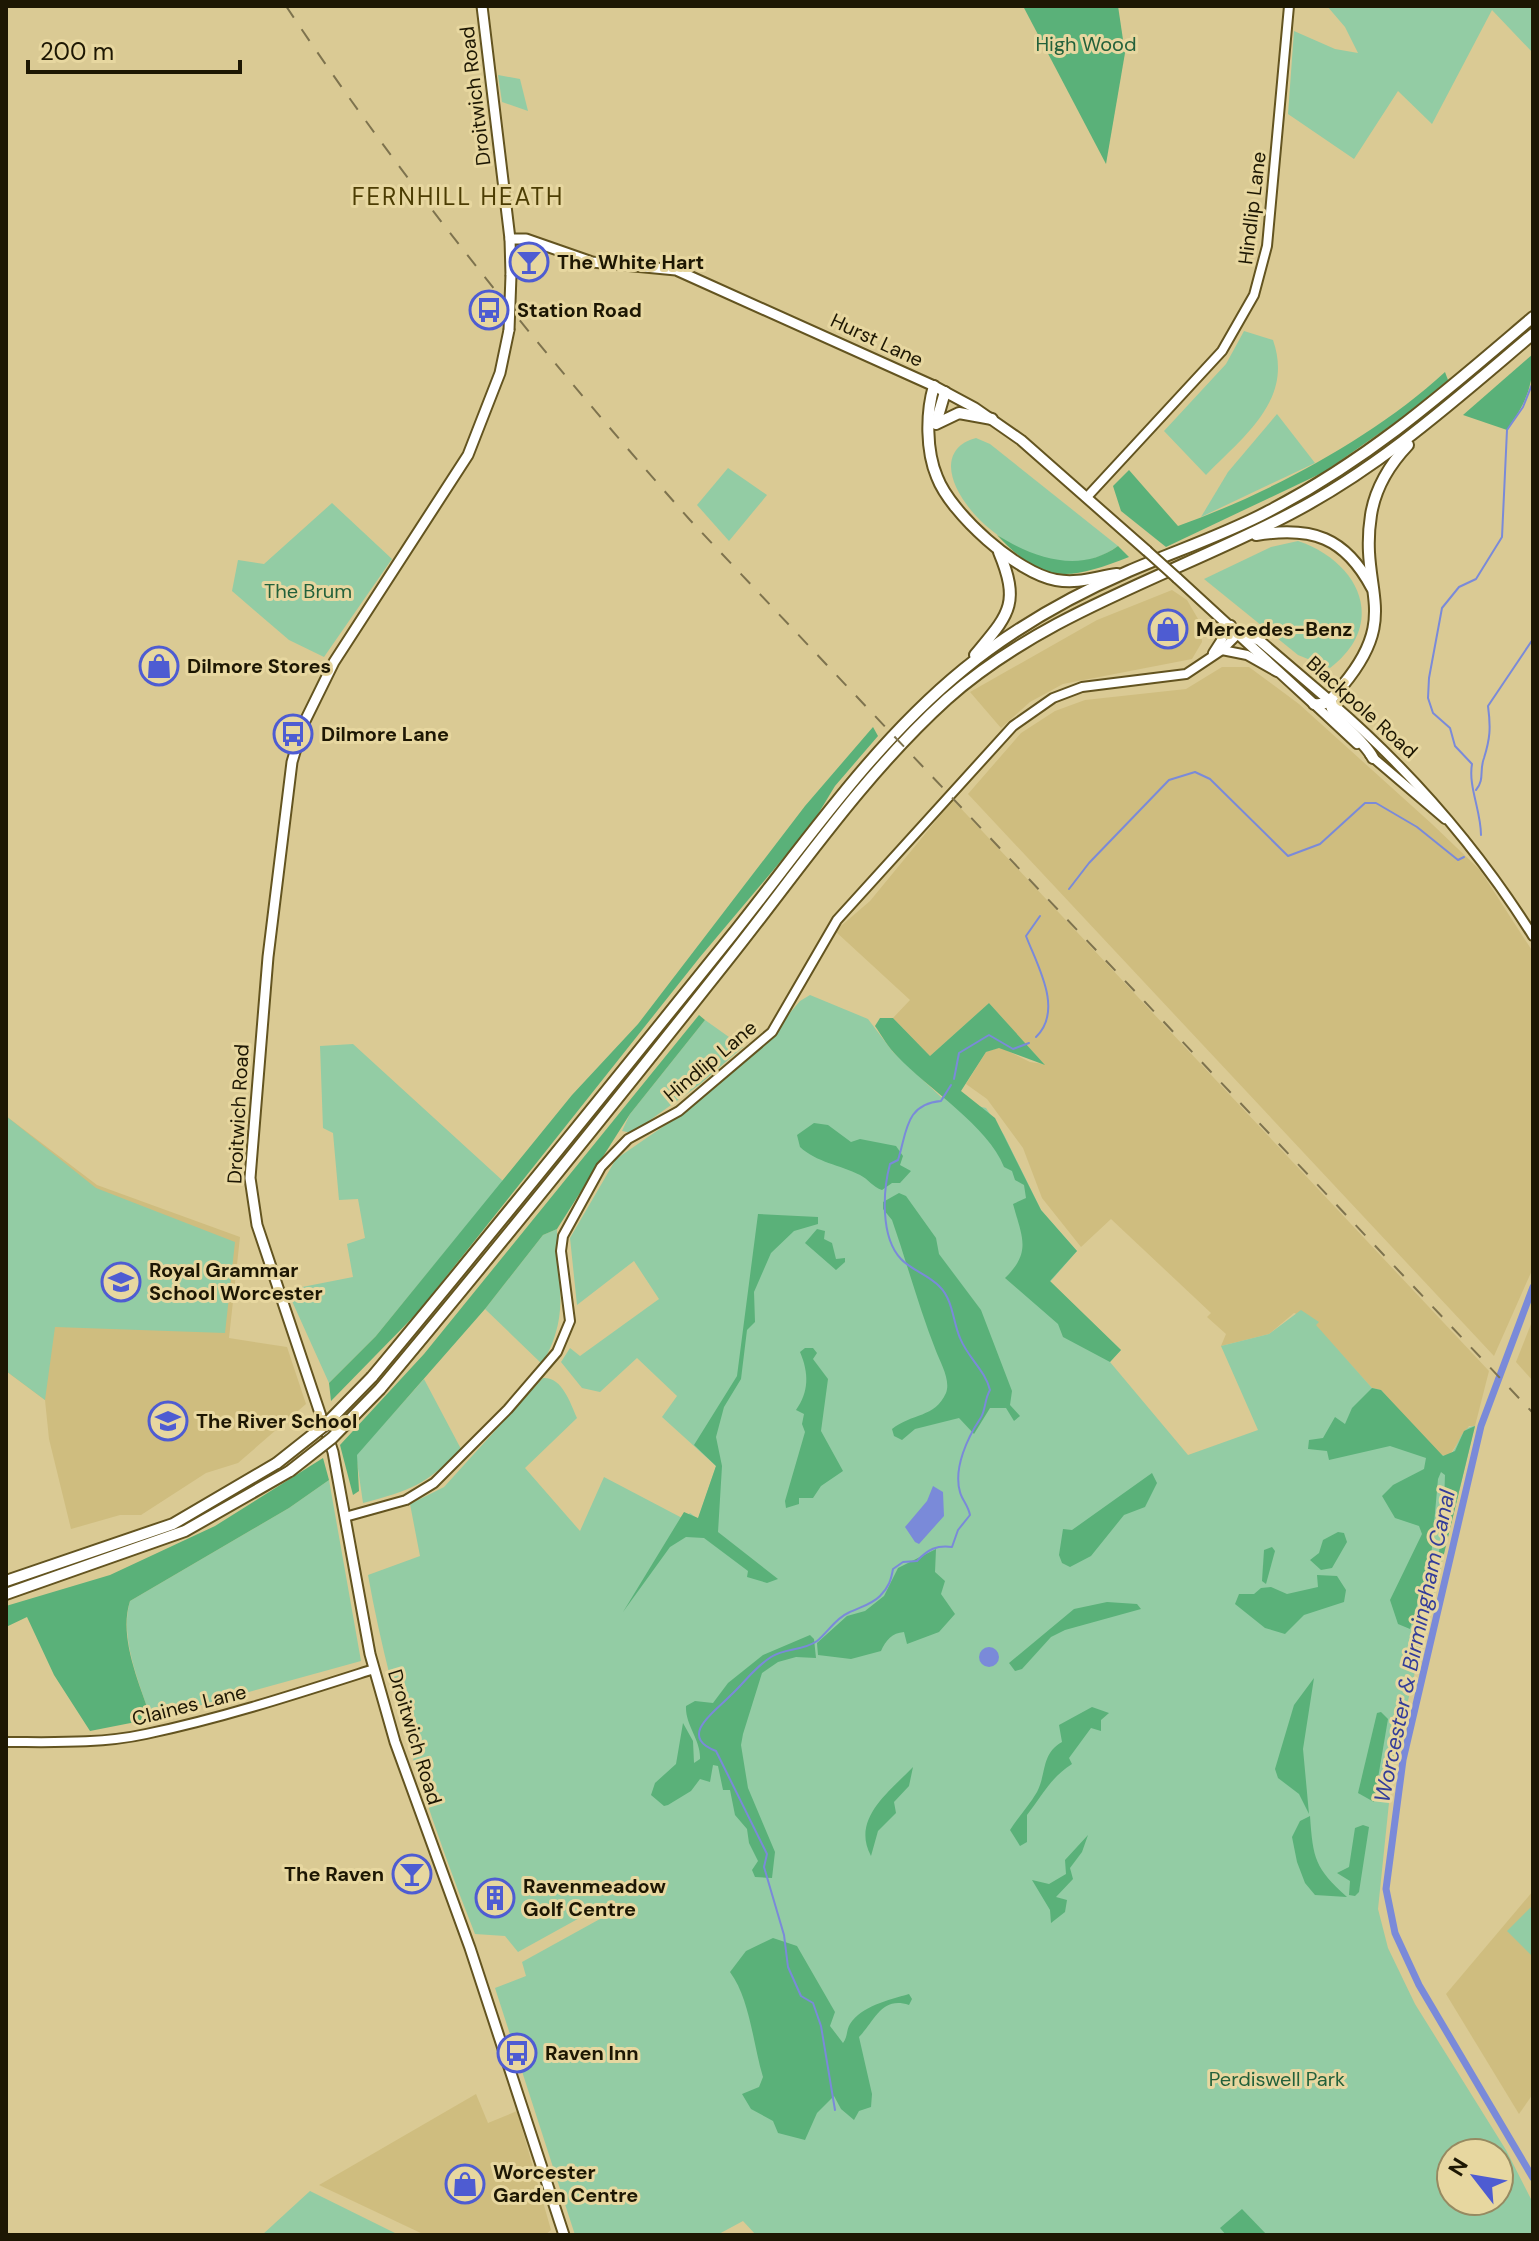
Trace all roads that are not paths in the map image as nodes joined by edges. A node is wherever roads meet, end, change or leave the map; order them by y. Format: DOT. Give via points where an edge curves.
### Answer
graph roads {
  1 [pos="482,6"];
  2 [pos="1289,6"];
  3 [pos="510,239"];
  4 [pos="1533,317"];
  5 [pos="1533,334"];
  6 [pos="934,386"];
  7 [pos="945,392"];
  8 [pos="992,419"];
  9 [pos="1422,427"];
  10 [pos="933,428"];
  11 [pos="1087,497"];
  12 [pos="1243,537"];
  13 [pos="997,547"];
  14 [pos="1123,574"];
  15 [pos="1177,578"];
  16 [pos="1374,594"];
  17 [pos="1235,628"];
  18 [pos="1222,650"];
  19 [pos="1212,654"];
  20 [pos="962,671"];
  21 [pos="1278,672"];
  22 [pos="1330,701"];
  23 [pos="1314,704"];
  24 [pos="1373,758"];
  25 [pos="1449,822"];
  26 [pos="1533,936"];
  27 [pos="345,1517"];
  28 [pos="6,1581"];
  29 [pos="6,1594"];
  30 [pos="374,1669"];
  31 [pos="6,1742"];
  32 [pos="564,2235"];
  1 -- 3 [label="main road, Droitwich Road"];
  2 -- 11 [label="street, Hindlip Lane" via="1267,246 1254,295 1222,351"];
  3 -- 6 [label="main road, Hurst Lane" via="526,239 592,262 676,270"];
  3 -- 27 [label="main road, Droitwich Road, bridge" via="509,330 500,373 468,455 334,662 303,725 285,792 250,1178 257,1225 333,1452"];
  4 -- 14 [label="highway" via="1397,433 1345,470 1264,514"];
  5 -- 9 [label="highway"];
  6 -- 7 [label="main road, Hurst Lane"];
  6 -- 10 [label="highway" via="929,410"];
  7 -- 8 [label="main road, Hurst Lane"];
  7 -- 10 [label="highway"];
  8 -- 10 [label="highway" via="959,413"];
  8 -- 11 [label="main road, Hurst Lane"];
  9 -- 12 [label="highway" via="1339,487"];
  9 -- 16 [label="highway" via="1392,464 1372,512"];
  10 -- 13 [label="highway" via="933,465 940,486"];
  11 -- 15 [label="main road, Hurst Lane, bridge"];
  12 -- 16 [label="highway" via="1286,531 1324,538 1357,563"];
  12 -- 29 [label="highway, bridge" via="1028,641 947,699 859,794 529,1211 380,1389 332,1438 290,1471 185,1531"];
  13 -- 14 [label="highway" via="1025,569 1054,580"];
  13 -- 20 [label="highway" via="1010,593 1007,614"];
  14 -- 20 [label="highway" via="1035,621"];
  15 -- 17 [label="main road, Blackpole Road"];
  16 -- 22 [label="highway" via="1371,644"];
  17 -- 18 [label="street, Hindlip Lane"];
  17 -- 19 [label="street, Hindlip Lane"];
  17 -- 21 [label="main road, Blackpole Road"];
  17 -- 22 [label="main road, Blackpole Road" via="1260,641"];
  18 -- 19 [label="street, Hindlip Lane"];
  18 -- 21 [label="street" via="1247,655"];
  19 -- 27 [label="street, Hindlip Lane" via="1179,676 1076,689 1013,726 837,920 772,1032 679,1111 628,1139 601,1167 563,1236 570,1321 557,1352 434,1483 406,1500"];
  20 -- 28 [label="highway, bridge" via="857,780 511,1211 325,1425 277,1463 173,1524"];
  21 -- 23 [label="main road, Blackpole Road"];
  22 -- 23 [label="highway"];
  22 -- 24 [label="highway" via="1333,713 1367,744"];
  22 -- 25 [label="street, Blackpole Road" via="1387,750"];
  23 -- 24 [label="street, Blackpole Road"];
  24 -- 25 [label="street, Blackpole Road"];
  25 -- 26 [label="street, Blackpole Road"];
  27 -- 30 [label="main road, Droitwich Road"];
  30 -- 31 [label="street, Claines Lane" via="144,1735"];
  30 -- 32 [label="main road, Droitwich Road"];
}
